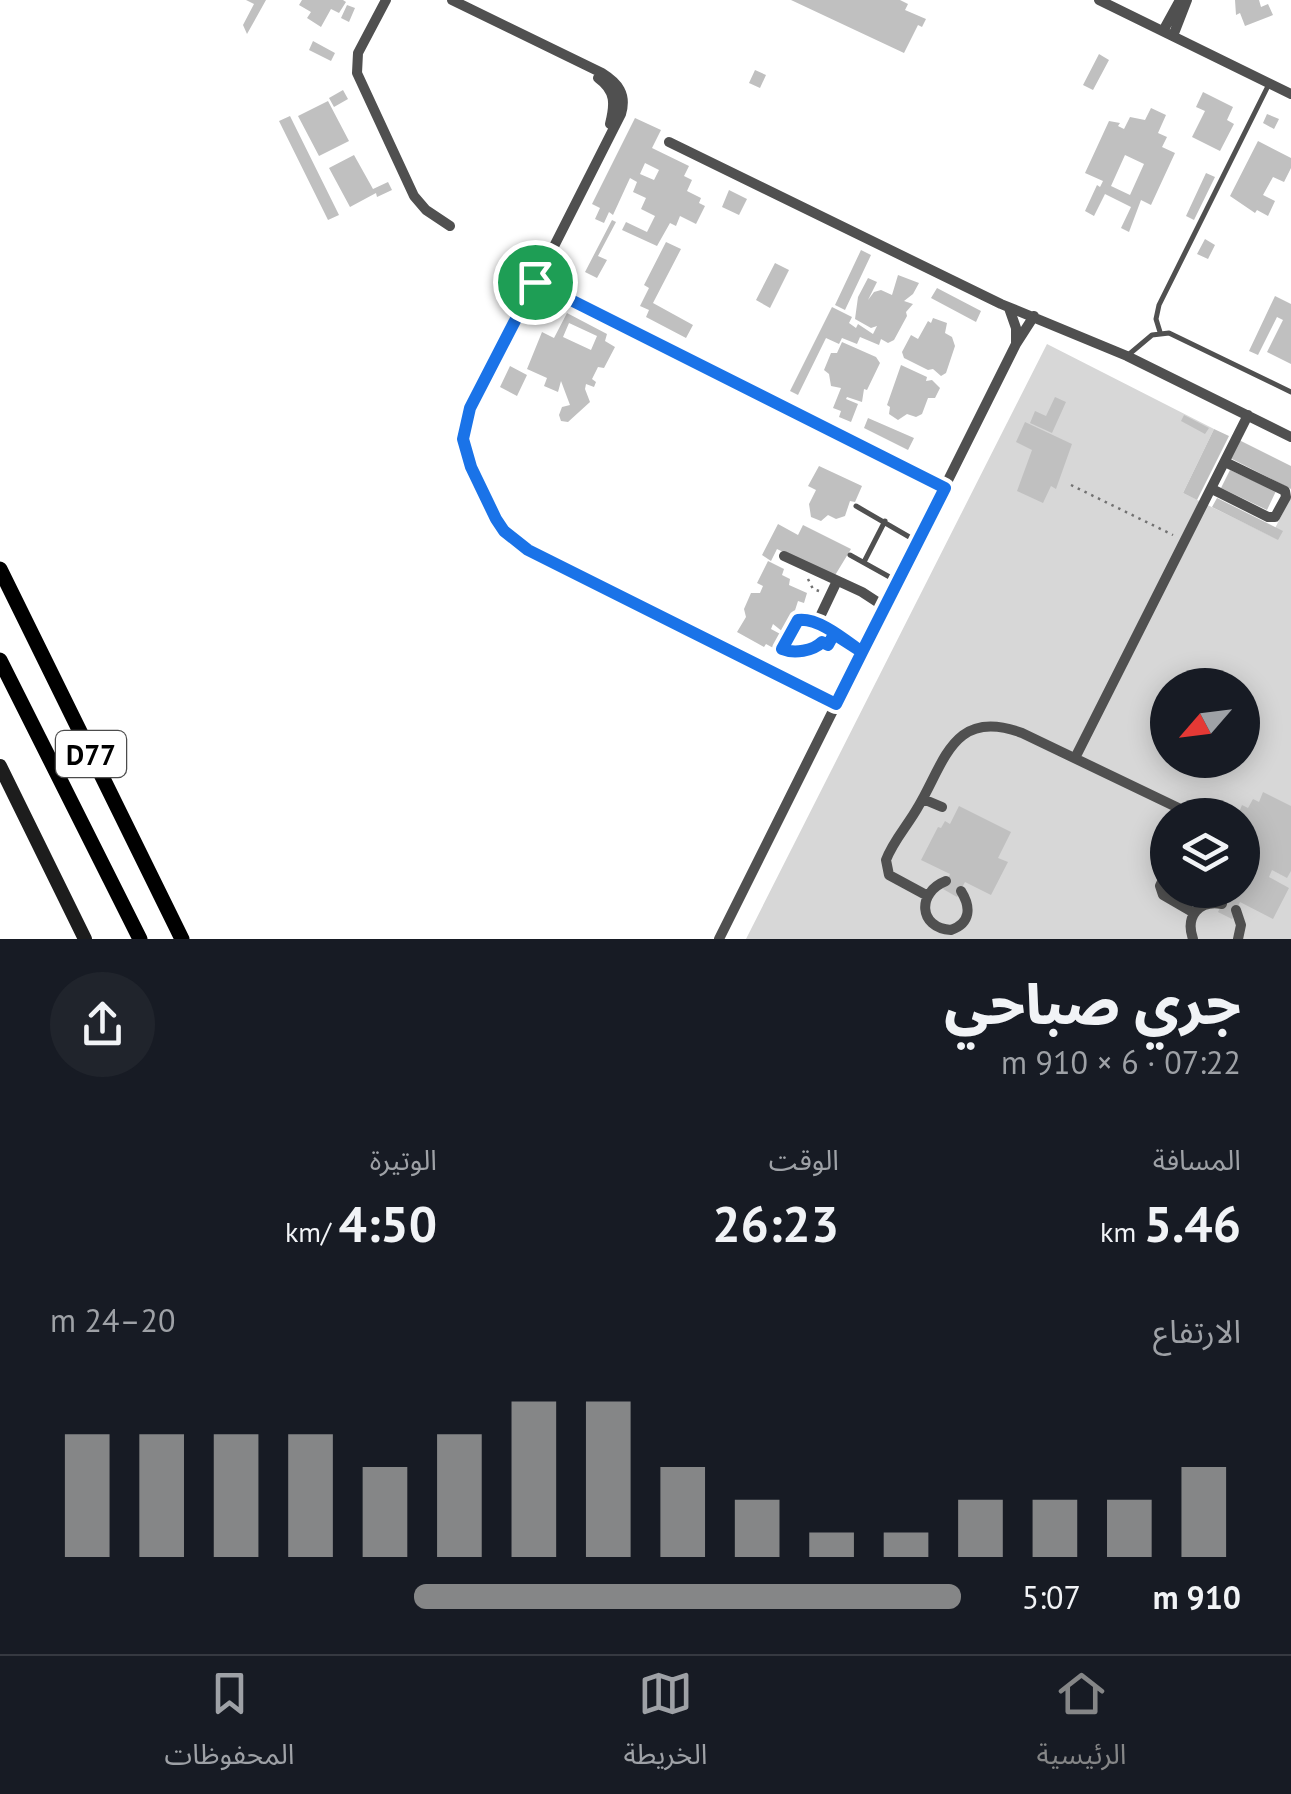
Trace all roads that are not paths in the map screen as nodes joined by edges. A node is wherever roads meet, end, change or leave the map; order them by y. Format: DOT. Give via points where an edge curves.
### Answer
graph roads {
  1 [pos="386,0"];
  2 [pos="452,0"];
  3 [pos="1099,0"];
  4 [pos="1183,0"];
  5 [pos="1168,34"];
  6 [pos="1270,84"];
  7 [pos="1291,94"];
  8 [pos="669,142"];
  9 [pos="450,226"];
  10 [pos="535,282"];
  11 [pos="1009,308"];
  12 [pos="1034,316"];
  13 [pos="1160,332"];
  14 [pos="1016,344"];
  15 [pos="1127,356"];
  16 [pos="1291,392"];
  17 [pos="1248,415"];
  18 [pos="1291,437"];
  19 [pos="1225,462"];
  20 [pos="945,488"];
  21 [pos="1212,489"];
  22 [pos="856,506"];
  23 [pos="886,521"];
  24 [pos="918,542"];
  25 [pos="850,555"];
  26 [pos="789,558"];
  27 [pos="864,562"];
  28 [pos="0,568"];
  29 [pos="898,581"];
  30 [pos="834,586"];
  31 [pos="885,607"];
  32 [pos="817,623"];
  33 [pos="784,644"];
  34 [pos="862,652"];
  35 [pos="0,660"];
  36 [pos="836,704"];
  37 [pos="1075,758"];
  38 [pos="0,766"];
  39 [pos="1157,798"];
  40 [pos="923,799"];
  41 [pos="942,807"];
  42 [pos="946,881"];
  43 [pos="961,891"];
  44 [pos="926,896"];
  45 [pos="1185,908"];
  46 [pos="1200,908"];
  47 [pos="1236,910"];
  48 [pos="1194,913"];
  49 [pos="936,928"];
  50 [pos="1241,938"];
  51 [pos="85,939"];
  52 [pos="140,939"];
  53 [pos="182,939"];
  54 [pos="718,939"];
  55 [pos="928,939"];
  56 [pos="1193,939"];
  1 -- 9 [label="street" via="358,52 357,73 414,196"];
  2 -- 10 [label="street" via="610,78 622,94 621,114"];
  3 -- 5 [label="street"];
  4 -- 5 [label="street"];
  5 -- 6 [label="street"];
  6 -- 7 [label="street"];
  6 -- 13 [label="lane" via="1160,305"];
  8 -- 11 [label="street"];
  10 -- 20 [label="street"];
  10 -- 36 [label="street" via="465,422 466,453 504,531 528,550"];
  11 -- 12 [label="street"];
  11 -- 14 [label="street"];
  12 -- 14 [label="street"];
  12 -- 15 [label="street"];
  13 -- 15 [label="lane"];
  13 -- 16 [label="lane"];
  14 -- 20 [label="street"];
  15 -- 17 [label="street"];
  17 -- 18 [label="street"];
  17 -- 19 [label="street"];
  19 -- 21 [label="street"];
  19 -- 21 [label="street" via="1285,491 1280,512 1268,516"];
  20 -- 24 [label="street"];
  21 -- 37 [label="street"];
  22 -- 23 [label="lane"];
  23 -- 24 [label="lane"];
  23 -- 27 [label="lane"];
  24 -- 29 [label="street"];
  25 -- 27 [label="lane"];
  26 -- 30 [label="street"];
  27 -- 29 [label="lane"];
  28 -- 53 [label="main road, D77"];
  29 -- 31 [label="street"];
  30 -- 31 [label="street"];
  30 -- 32 [label="street"];
  31 -- 34 [label="street"];
  32 -- 33 [label="street" via="798,620"];
  32 -- 34 [label="street"];
  34 -- 36 [label="street"];
  35 -- 52 [label="main road, D77"];
  36 -- 54 [label="street"];
  37 -- 39 [label="street"];
  37 -- 40 [label="street" via="1008,728 979,728 944,753"];
  38 -- 51 [label="street"];
  40 -- 41 [label="street"];
  40 -- 44 [label="street" via="886,868"];
  42 -- 44 [label="street"];
  43 -- 49 [label="street" via="968,901 966,921 951,930"];
  44 -- 49 [label="street" via="924,910"];
  45 -- 48 [label="street"];
  46 -- 48 [label="street"];
  47 -- 50 [label="street"];
  48 -- 56 [label="street"];
  49 -- 55 [label="street"];
}
